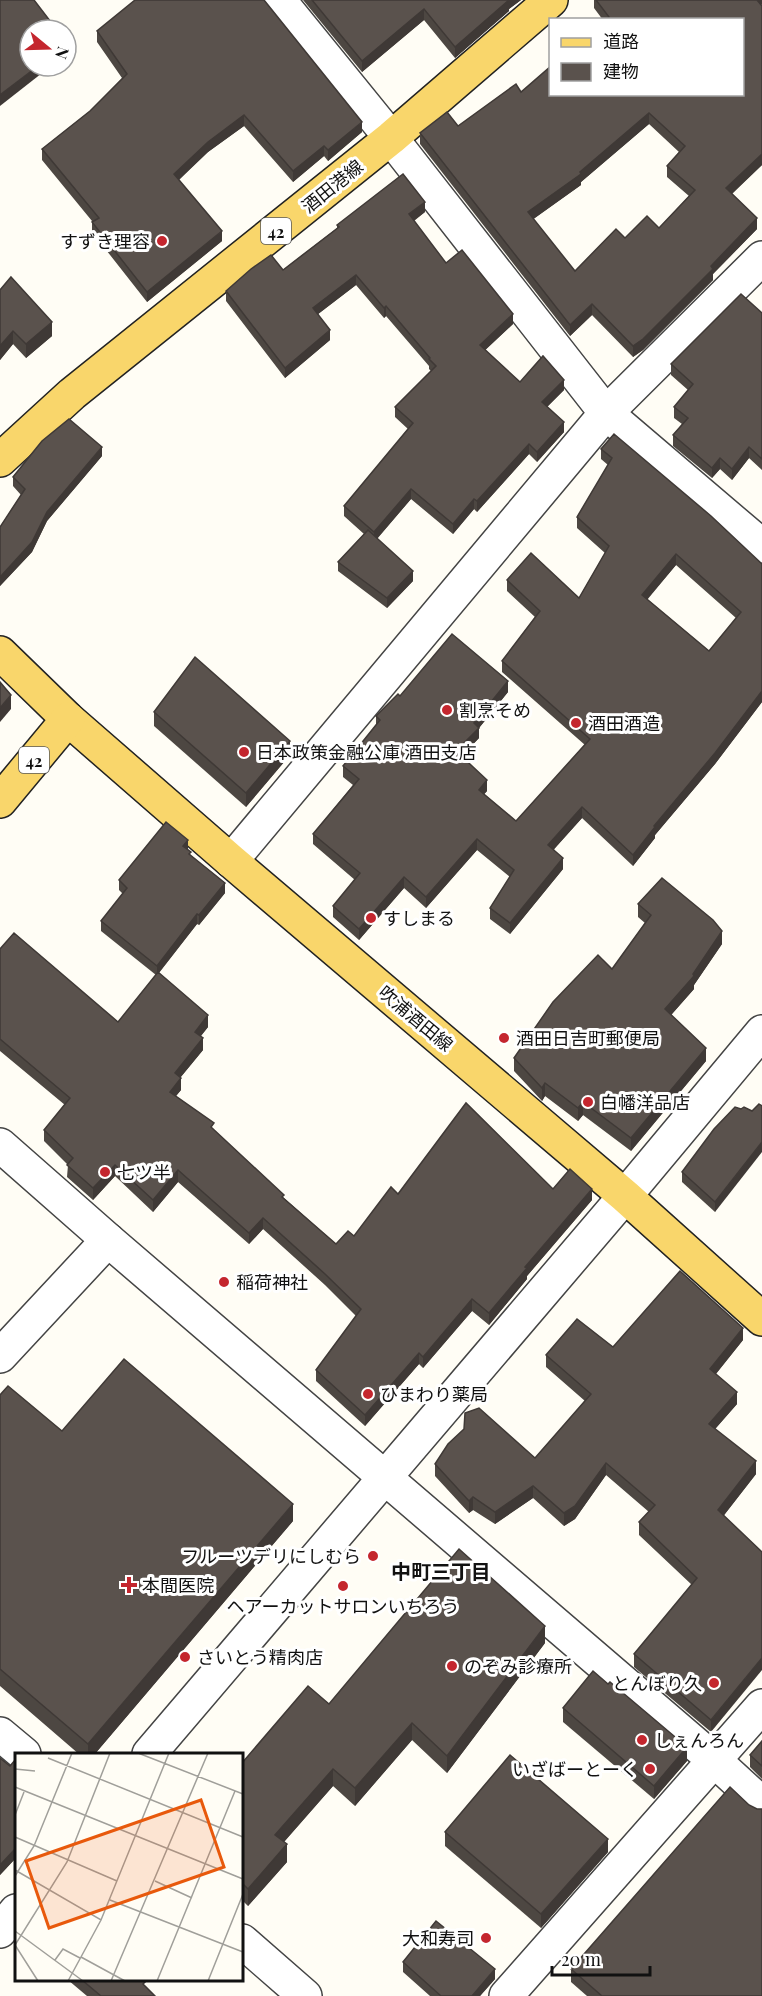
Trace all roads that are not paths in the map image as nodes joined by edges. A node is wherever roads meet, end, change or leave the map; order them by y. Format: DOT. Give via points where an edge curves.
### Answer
graph roads {
  1 [pos="279,0"];
  2 [pos="551,0"];
  3 [pos="391,138"];
  4 [pos="762,258"];
  5 [pos="606,413"];
  6 [pos="0,460"];
  7 [pos="762,546"];
  8 [pos="0,653"];
  9 [pos="68,719"];
  10 [pos="0,801"];
  11 [pos="231,861"];
  12 [pos="762,1032"];
  13 [pos="0,1145"];
  14 [pos="626,1196"];
  15 [pos="108,1240"];
  16 [pos="762,1320"];
  17 [pos="0,1356"];
  18 [pos="385,1479"];
  19 [pos="762,1706"];
  20 [pos="0,1734"];
  21 [pos="22,1753"];
  22 [pos="151,1753"];
  23 [pos="714,1760"];
  24 [pos="762,1804"];
  25 [pos="15,1912"];
  26 [pos="0,1931"];
  27 [pos="243,1942"];
  28 [pos="305,1996"];
  29 [pos="506,1996"];
  1 -- 3 [label="street"];
  2 -- 3 [label="main road, 酒田港線 / 42"];
  3 -- 5 [label="street"];
  3 -- 6 [label="main road, 酒田港線 / 42" via="72,394"];
  4 -- 5 [label="street"];
  5 -- 7 [label="street"];
  5 -- 11 [label="street"];
  8 -- 9 [label="main road"];
  9 -- 10 [label="main road, 42"];
  9 -- 11 [label="main road, 吹浦酒田線"];
  11 -- 14 [label="main road, 吹浦酒田線"];
  12 -- 14 [label="street"];
  13 -- 15 [label="street"];
  14 -- 16 [label="main road, 吹浦酒田線"];
  14 -- 18 [label="street"];
  15 -- 17 [label="street"];
  15 -- 18 [label="street"];
  18 -- 22 [label="street"];
  18 -- 23 [label="street"];
  19 -- 23 [label="street"];
  20 -- 21 [label="street"];
  23 -- 24 [label="street"];
  23 -- 29 [label="street"];
  25 -- 26 [label="street"];
  27 -- 28 [label="street"];
}
